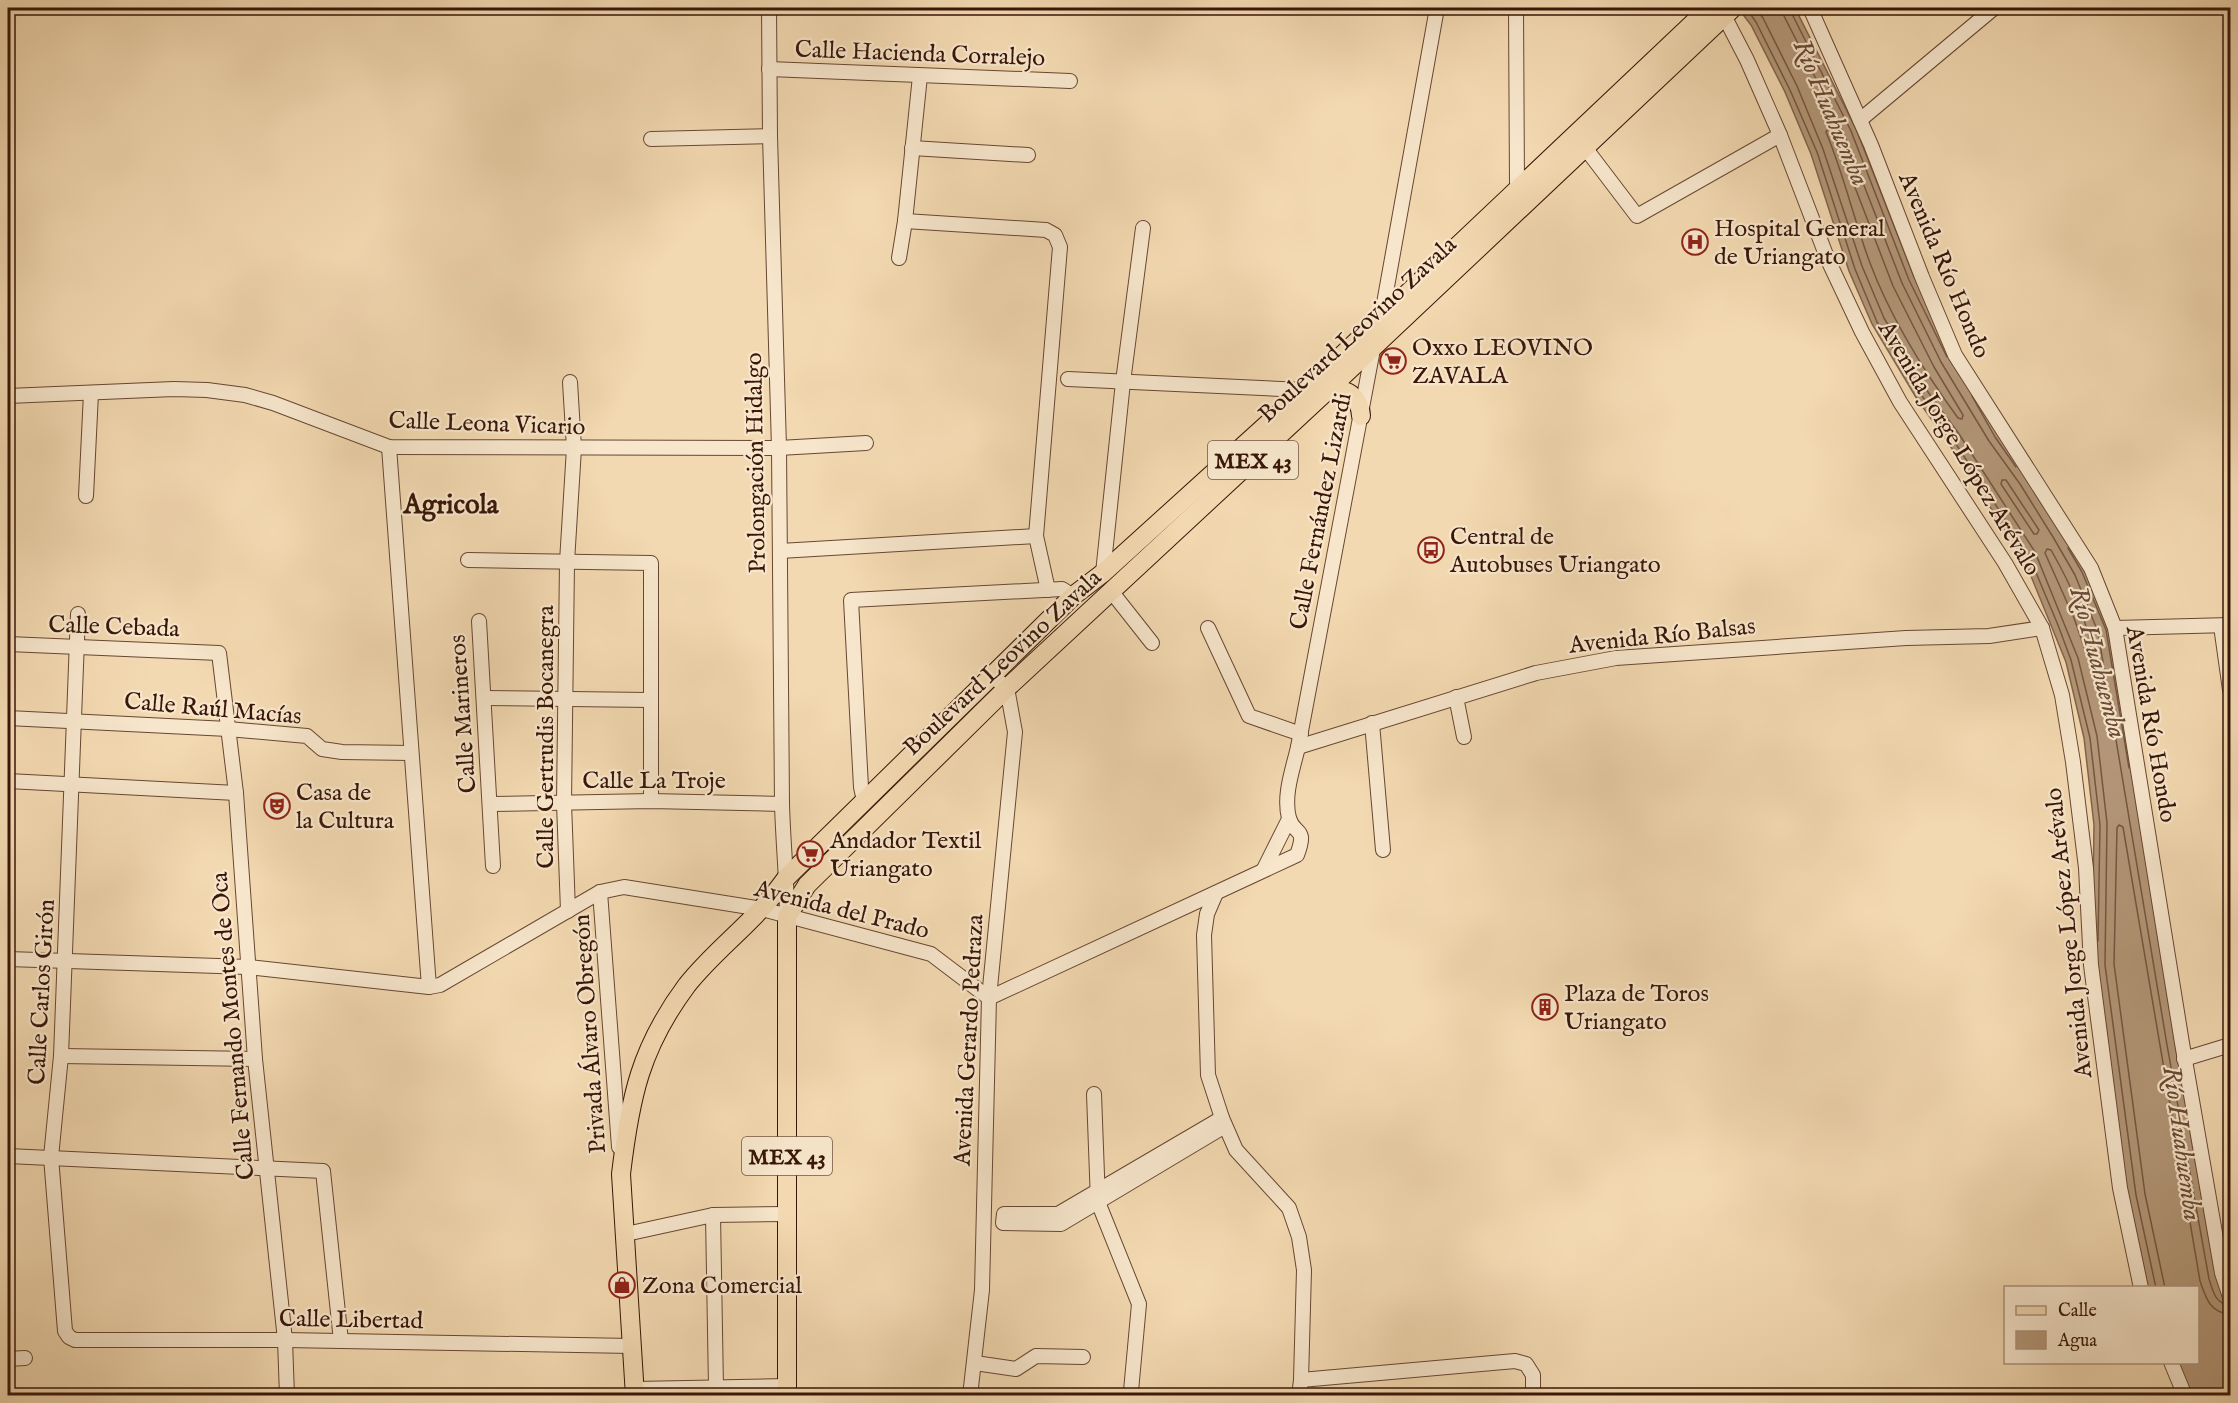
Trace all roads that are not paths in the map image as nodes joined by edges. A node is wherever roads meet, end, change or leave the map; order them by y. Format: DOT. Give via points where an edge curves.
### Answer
graph roads {
  1 [pos="769,8"];
  2 [pos="1437,8"];
  3 [pos="1516,8"];
  4 [pos="1810,8"];
  5 [pos="1994,8"];
  6 [pos="1723,10"];
  7 [pos="769,69"];
  8 [pos="920,76"];
  9 [pos="1070,81"];
  10 [pos="1860,120"];
  11 [pos="1780,135"];
  12 [pos="770,136"];
  13 [pos="651,139"];
  14 [pos="1580,141"];
  15 [pos="912,148"];
  16 [pos="1028,155"];
  17 [pos="1517,187"];
  18 [pos="905,221"];
  19 [pos="1143,228"];
  20 [pos="899,258"];
  21 [pos="1382,316"];
  22 [pos="1373,347"];
  23 [pos="1068,380"];
  24 [pos="570,382"];
  25 [pos="1123,382"];
  26 [pos="1316,386"];
  27 [pos="91,393"];
  28 [pos="8,396"];
  29 [pos="1361,416"];
  30 [pos="866,443"];
  31 [pos="389,447"];
  32 [pos="574,448"];
  33 [pos="779,448"];
  34 [pos="86,496"];
  35 [pos="1036,536"];
  36 [pos="780,551"];
  37 [pos="468,560"];
  38 [pos="567,562"];
  39 [pos="1103,573"];
  40 [pos="1048,590"];
  41 [pos="1112,591"];
  42 [pos="1073,596"];
  43 [pos="78,614"];
  44 [pos="479,621"];
  45 [pos="2226,626"];
  46 [pos="2042,627"];
  47 [pos="1208,628"];
  48 [pos="2115,628"];
  49 [pos="1152,643"];
  50 [pos="8,645"];
  51 [pos="78,647"];
  52 [pos="219,653"];
  53 [pos="991,675"];
  54 [pos="1007,688"];
  55 [pos="2230,690"];
  56 [pos="1456,697"];
  57 [pos="484,698"];
  58 [pos="567,699"];
  59 [pos="650,700"];
  60 [pos="8,718"];
  61 [pos="75,720"];
  62 [pos="1372,723"];
  63 [pos="228,729"];
  64 [pos="1464,737"];
  65 [pos="1299,741"];
  66 [pos="411,753"];
  67 [pos="8,781"];
  68 [pos="73,785"];
  69 [pos="880,785"];
  70 [pos="236,793"];
  71 [pos="893,799"];
  72 [pos="651,801"];
  73 [pos="864,801"];
  74 [pos="564,803"];
  75 [pos="491,804"];
  76 [pos="782,804"];
  77 [pos="1289,819"];
  78 [pos="1383,850"];
  79 [pos="493,866"];
  80 [pos="1264,869"];
  81 [pos="787,877"];
  82 [pos="600,892"];
  83 [pos="1216,893"];
  84 [pos="762,909"];
  85 [pos="568,911"];
  86 [pos="787,917"];
  87 [pos="8,959"];
  88 [pos="66,959"];
  89 [pos="248,967"];
  90 [pos="429,987"];
  91 [pos="989,998"];
  92 [pos="2230,1045"];
  93 [pos="61,1056"];
  94 [pos="255,1059"];
  95 [pos="2184,1059"];
  96 [pos="1094,1094"];
  97 [pos="1223,1122"];
  98 [pos="8,1156"];
  99 [pos="51,1157"];
  100 [pos="267,1168"];
  101 [pos="621,1174"];
  102 [pos="1098,1196"];
  103 [pos="787,1214"];
  104 [pos="713,1215"];
  105 [pos="626,1234"];
  106 [pos="2141,1286"];
  107 [pos="2230,1297"];
  108 [pos="69,1337"];
  109 [pos="285,1340"];
  110 [pos="341,1341"];
  111 [pos="632,1346"];
  112 [pos="1083,1357"];
  113 [pos="25,1358"];
  114 [pos="8,1359"];
  115 [pos="975,1363"];
  116 [pos="2172,1364"];
  117 [pos="1301,1380"];
  118 [pos="716,1388"];
  119 [pos="787,1391"];
  120 [pos="1131,1391"];
  121 [pos="635,1392"];
  122 [pos="287,1395"];
  123 [pos="970,1395"];
  124 [pos="1299,1395"];
  125 [pos="1533,1395"];
  126 [pos="2185,1395"];
  1 -- 7 [label="street, Prolongación Hidalgo"];
  2 -- 21 [label="street, Calle Fernández Lizardi"];
  3 -- 17 [label="street"];
  4 -- 10 [label="street, Avenida Río Hondo"];
  5 -- 10 [label="street"];
  6 -- 11 [label="street, Avenida Jorge López Arévalo"];
  6 -- 14 [label="main road, Boulevard Leovino Zavala / MEX 43"];
  7 -- 8 [label="street, Calle Hacienda Corralejo"];
  7 -- 12 [label="street, Prolongación Hidalgo"];
  8 -- 9 [label="street, Calle Hacienda Corralejo"];
  8 -- 15 [label="street"];
  10 -- 48 [label="street, Avenida Río Hondo" via="1954,355 2091,568"];
  11 -- 14 [label="street" via="1637,216"];
  11 -- 46 [label="street, Avenida Jorge López Arévalo" via="1828,260 1900,402"];
  12 -- 13 [label="street"];
  12 -- 33 [label="street, Prolongación Hidalgo"];
  14 -- 17 [label="main road, Boulevard Leovino Zavala / MEX 43"];
  14 -- 22 [label="main road, Boulevard Leovino Zavala / MEX 43"];
  15 -- 16 [label="street"];
  15 -- 18 [label="street"];
  17 -- 21 [label="main road, Boulevard Leovino Zavala / MEX 43"];
  18 -- 20 [label="street"];
  18 -- 35 [label="street" via="1046,230 1055,236 1060,247"];
  19 -- 25 [label="street"];
  21 -- 22 [label="street, Calle Fernández Lizardi"];
  21 -- 26 [label="main road, Boulevard Leovino Zavala / MEX 43"];
  22 -- 26 [label="main road, Boulevard Leovino Zavala / MEX 43"];
  22 -- 29 [label="street, Calle Fernández Lizardi"];
  23 -- 25 [label="street"];
  24 -- 32 [label="street, Calle Gertrudis Bocanegra"];
  25 -- 26 [label="street"];
  25 -- 39 [label="street"];
  26 -- 29 [label="main road" via="1338,388 1354,396 1360,404"];
  26 -- 39 [label="main road, Boulevard Leovino Zavala / MEX 43"];
  26 -- 41 [label="main road, Boulevard Leovino Zavala / MEX 43"];
  27 -- 28 [label="street, Calle Leona Vicario"];
  27 -- 31 [label="street, Calle Leona Vicario" via="207,390 244,395"];
  27 -- 34 [label="street"];
  29 -- 65 [label="street, Calle Fernández Lizardi"];
  30 -- 33 [label="street, Calle Leona Vicario"];
  31 -- 32 [label="street, Calle Leona Vicario"];
  31 -- 66 [label="street"];
  32 -- 33 [label="street, Calle Leona Vicario"];
  32 -- 38 [label="street, Calle Gertrudis Bocanegra"];
  33 -- 36 [label="street, Prolongación Hidalgo"];
  35 -- 36 [label="street"];
  35 -- 40 [label="street"];
  36 -- 76 [label="street, Prolongación Hidalgo"];
  37 -- 38 [label="street"];
  38 -- 58 [label="street, Calle Gertrudis Bocanegra"];
  38 -- 59 [label="street" via="651,563"];
  39 -- 42 [label="main road, Boulevard Leovino Zavala / MEX 43"];
  40 -- 42 [label="street" via="1062,589"];
  40 -- 73 [label="street" via="851,600"];
  41 -- 49 [label="street"];
  41 -- 54 [label="main road, Boulevard Leovino Zavala / MEX 43"];
  42 -- 53 [label="main road, Boulevard Leovino Zavala / MEX 43"];
  43 -- 51 [label="street, Calle Carlos Girón"];
  44 -- 57 [label="street, Calle Marineros"];
  45 -- 48 [label="street"];
  45 -- 55 [label="street"];
  46 -- 56 [label="street, Avenida Río Balsas" via="1989,636 1616,658 1536,673"];
  46 -- 106 [label="street, Avenida Jorge López Arévalo" via="2062,695 2073,762 2086,868 2091,965 2120,1188"];
  47 -- 65 [label="street" via="1249,716"];
  48 -- 95 [label="street, Avenida Río Hondo"];
  50 -- 51 [label="street, Calle Cebada"];
  51 -- 52 [label="street, Calle Cebada"];
  51 -- 61 [label="street, Calle Carlos Girón"];
  52 -- 63 [label="street, Calle Fernando Montes de Oca"];
  53 -- 54 [label="street"];
  53 -- 69 [label="main road, Boulevard Leovino Zavala / MEX 43"];
  54 -- 71 [label="main road, Boulevard Leovino Zavala / MEX 43"];
  54 -- 91 [label="street, Avenida Gerardo Pedraza" via="1015,732"];
  56 -- 62 [label="street, Avenida Río Balsas"];
  56 -- 64 [label="street"];
  57 -- 58 [label="street"];
  57 -- 75 [label="street, Calle Marineros"];
  58 -- 59 [label="street"];
  58 -- 74 [label="street, Calle Gertrudis Bocanegra"];
  59 -- 72 [label="street"];
  60 -- 61 [label="street, Calle Raúl Macías"];
  61 -- 63 [label="street, Calle Raúl Macías"];
  61 -- 68 [label="street, Calle Carlos Girón"];
  62 -- 65 [label="street, Avenida Río Balsas"];
  62 -- 78 [label="street"];
  63 -- 66 [label="street, Calle Raúl Macías" via="308,736 322,749 332,751"];
  63 -- 70 [label="street, Calle Fernando Montes de Oca"];
  65 -- 77 [label="street, Calle Fernández Lizardi" via="1288,792"];
  66 -- 90 [label="street"];
  67 -- 68 [label="street"];
  68 -- 70 [label="street"];
  68 -- 88 [label="street, Calle Carlos Girón"];
  69 -- 71 [label="main road"];
  69 -- 73 [label="main road, Boulevard Leovino Zavala / MEX 43"];
  70 -- 89 [label="street, Calle Fernando Montes de Oca"];
  71 -- 86 [label="main road, Boulevard Leovino Zavala / MEX 43" via="807,885"];
  72 -- 74 [label="street, Calle La Troje"];
  72 -- 76 [label="street, Calle La Troje"];
  73 -- 81 [label="main road, Boulevard Leovino Zavala / MEX 43"];
  74 -- 75 [label="street, Calle La Troje"];
  74 -- 85 [label="street, Calle Gertrudis Bocanegra"];
  75 -- 79 [label="street, Calle Marineros"];
  76 -- 81 [label="street, Prolongación Hidalgo"];
  77 -- 80 [label="street"];
  77 -- 80 [label="street, Calle Fernández Lizardi" via="1302,842 1297,855"];
  80 -- 83 [label="street"];
  81 -- 84 [label="main road, Boulevard Leovino Zavala / MEX 43"];
  81 -- 86 [label="street, Prolongación Hidalgo"];
  82 -- 84 [label="street, Avenida del Prado" via="624,887"];
  82 -- 85 [label="street, Avenida del Prado"];
  82 -- 101 [label="street, Privada Álvaro Obregón"];
  83 -- 91 [label="street"];
  83 -- 97 [label="street" via="1204,935 1208,1075"];
  84 -- 86 [label="street, Avenida del Prado"];
  84 -- 101 [label="main road, MEX 43" via="688,984 651,1043 633,1093"];
  85 -- 90 [label="street, Avenida del Prado" via="440,985"];
  86 -- 91 [label="street, Avenida del Prado" via="931,954"];
  86 -- 103 [label="main road, MEX 43"];
  87 -- 88 [label="street"];
  88 -- 89 [label="street"];
  88 -- 93 [label="street, Calle Carlos Girón"];
  89 -- 90 [label="street"];
  89 -- 94 [label="street, Calle Fernando Montes de Oca"];
  91 -- 115 [label="street, Avenida Gerardo Pedraza" via="982,1290"];
  92 -- 95 [label="street"];
  93 -- 94 [label="street"];
  93 -- 99 [label="street, Calle Carlos Girón"];
  94 -- 100 [label="street, Calle Fernando Montes de Oca"];
  95 -- 107 [label="street, Avenida Río Hondo" via="2222,1273"];
  96 -- 102 [label="street"];
  97 -- 102 [label="street"];
  97 -- 117 [label="street" via="1236,1150 1289,1208 1299,1237 1304,1270"];
  98 -- 99 [label="street"];
  99 -- 100 [label="street"];
  99 -- 108 [label="street, Calle Carlos Girón" via="65,1332"];
  100 -- 109 [label="street, Calle Fernando Montes de Oca"];
  100 -- 110 [label="street" via="323,1172"];
  101 -- 105 [label="main road, MEX 43"];
  102 -- 102 [label="street" via="1058,1214 1004,1214 1003,1223 1061,1224"];
  102 -- 120 [label="street" via="1139,1304"];
  103 -- 104 [label="street"];
  103 -- 119 [label="main road, MEX 43"];
  104 -- 105 [label="street"];
  104 -- 118 [label="street"];
  105 -- 111 [label="main road, MEX 43"];
  108 -- 109 [label="street, Calle Libertad"];
  109 -- 110 [label="street, Calle Libertad"];
  109 -- 122 [label="street, Calle Fernando Montes de Oca"];
  110 -- 111 [label="street, Calle Libertad"];
  111 -- 121 [label="main road, MEX 43"];
  112 -- 115 [label="street" via="1036,1356 1016,1369"];
  113 -- 114 [label="street"];
  115 -- 123 [label="street, Avenida Gerardo Pedraza"];
  116 -- 126 [label="street"];
  117 -- 124 [label="street"];
  117 -- 125 [label="street" via="1515,1361 1526,1364 1533,1375"];
  118 -- 119 [label="street"];
  118 -- 121 [label="street"];
}
